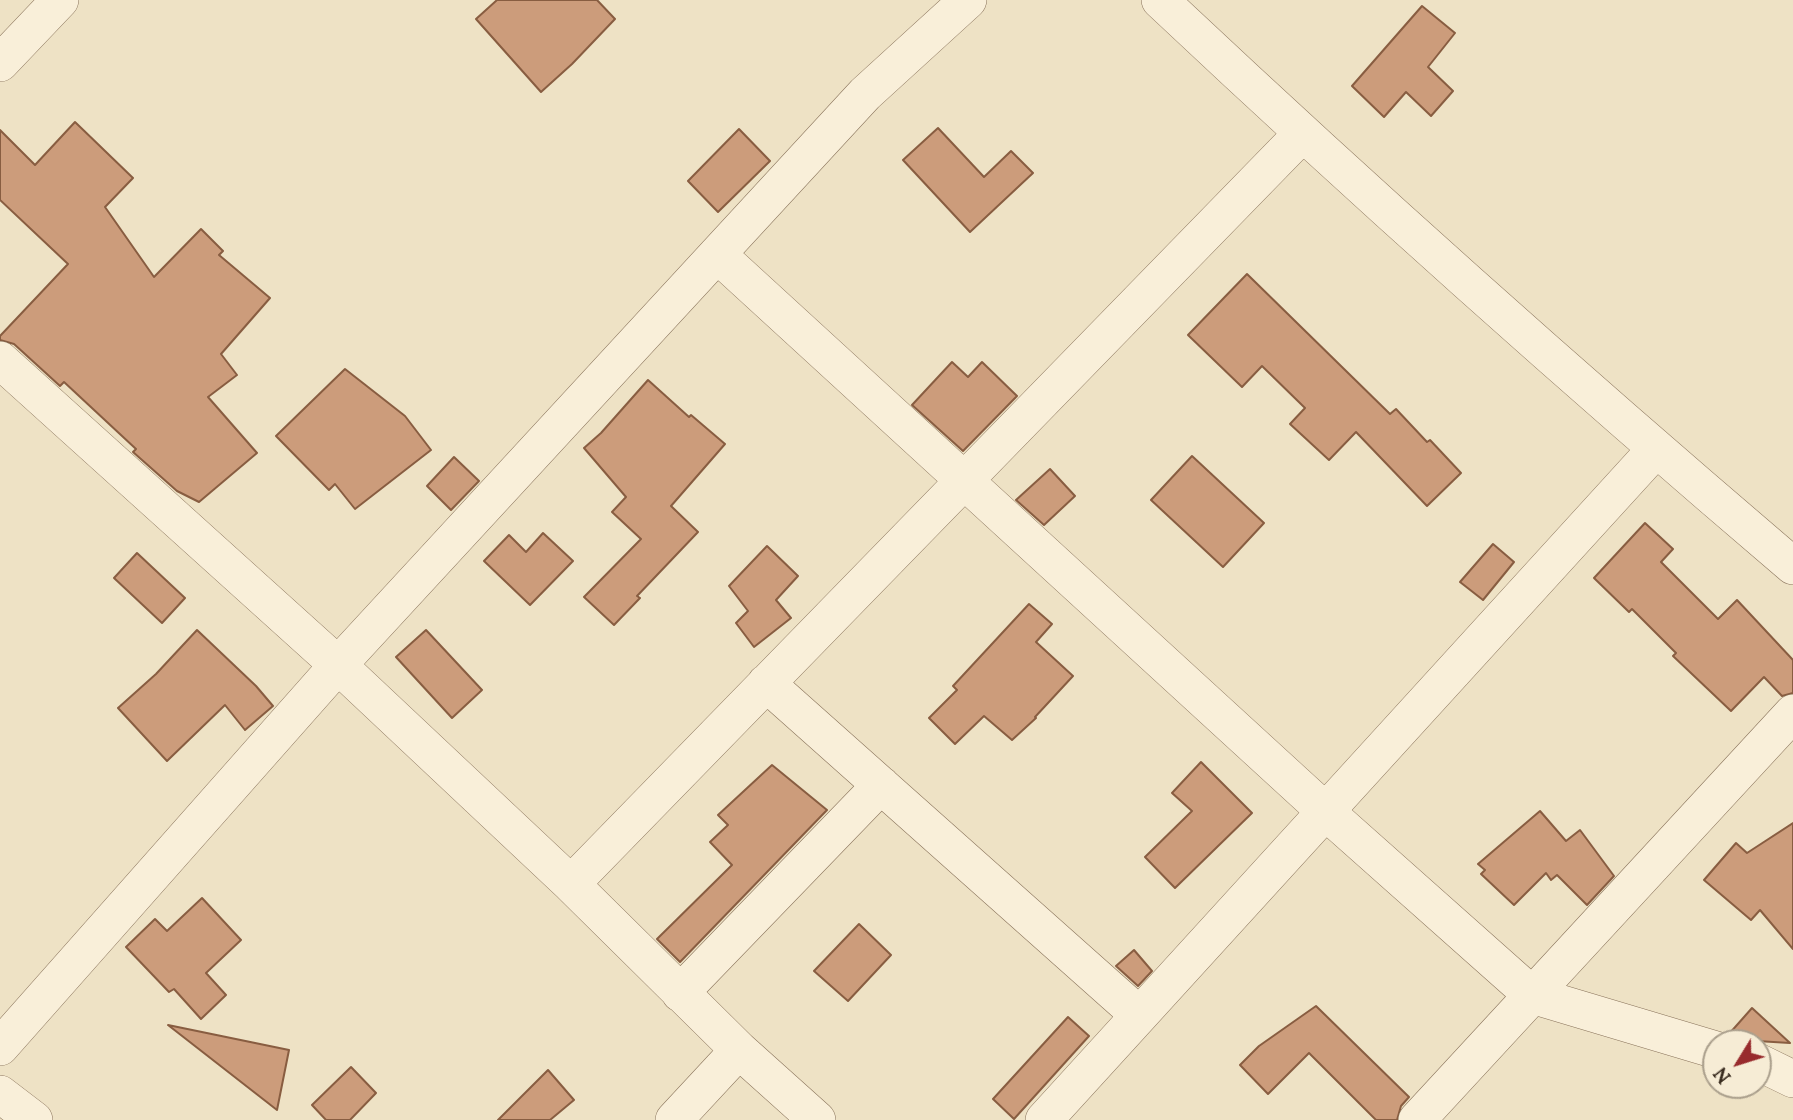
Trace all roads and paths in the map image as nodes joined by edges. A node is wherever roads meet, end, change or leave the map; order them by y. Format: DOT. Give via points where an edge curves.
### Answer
graph roads {
  1 [pos="60,0"];
  2 [pos="968,0"];
  3 [pos="1160,0"];
  4 [pos="0,63"];
  5 [pos="1302,134"];
  6 [pos="718,255"];
  7 [pos="0,360"];
  8 [pos="1656,449"];
  9 [pos="965,480"];
  10 [pos="1793,566"];
  11 [pos="338,665"];
  12 [pos="766,684"];
  13 [pos="1793,713"];
  14 [pos="881,785"];
  15 [pos="1325,811"];
  16 [pos="571,884"];
  17 [pos="681,993"];
  18 [pos="1532,995"];
  19 [pos="1139,1015"];
  20 [pos="1702,1046"];
  21 [pos="0,1047"];
  22 [pos="739,1050"];
  23 [pos="1772,1069"];
  24 [pos="1793,1079"];
  25 [pos="0,1094"];
  26 [pos="34,1120"];
  27 [pos="674,1120"];
  28 [pos="817,1120"];
  29 [pos="1044,1120"];
  30 [pos="1417,1120"];
  1 -- 4 [label="street"];
  2 -- 6 [label="street" via="865,94"];
  3 -- 5 [label="street"];
  5 -- 8 [label="street"];
  5 -- 9 [label="street"];
  6 -- 9 [label="street"];
  6 -- 11 [label="street"];
  7 -- 11 [label="street"];
  8 -- 10 [label="street"];
  8 -- 15 [label="street"];
  9 -- 12 [label="street"];
  9 -- 15 [label="street"];
  11 -- 16 [label="street"];
  11 -- 21 [label="street"];
  12 -- 14 [label="street"];
  12 -- 16 [label="street"];
  13 -- 18 [label="street"];
  14 -- 17 [label="street"];
  14 -- 19 [label="street"];
  15 -- 18 [label="street"];
  15 -- 19 [label="street"];
  16 -- 17 [label="street"];
  17 -- 22 [label="street"];
  18 -- 20 [label="street"];
  18 -- 30 [label="street"];
  19 -- 29 [label="street"];
  22 -- 27 [label="street"];
  22 -- 28 [label="street"];
  23 -- 24 [label="street"];
  25 -- 26 [label="street"];
}
